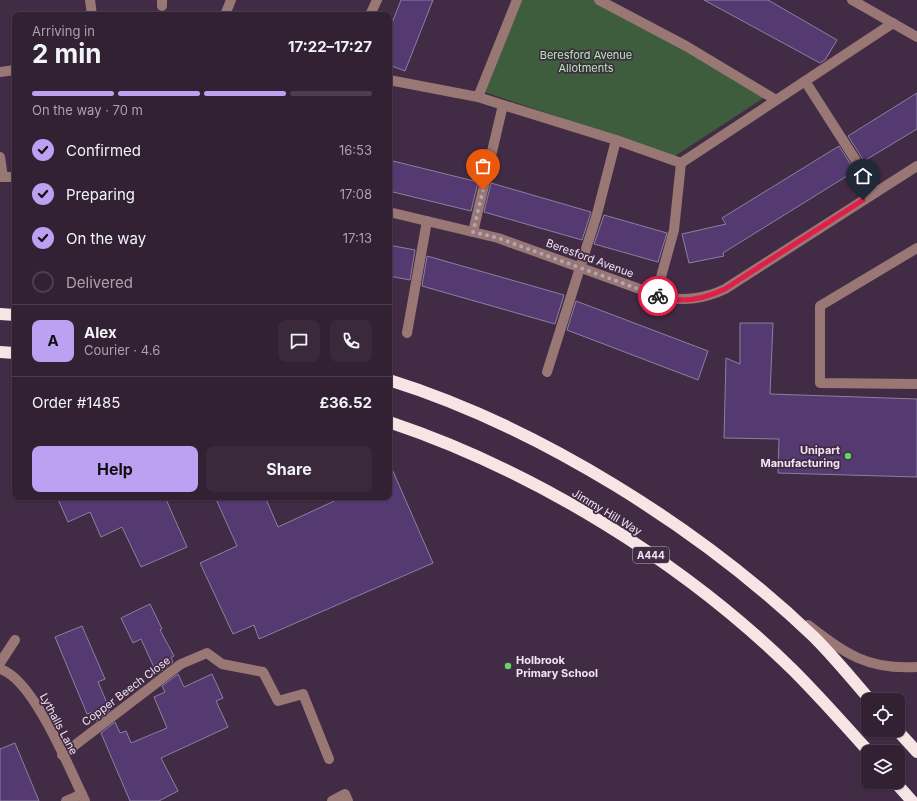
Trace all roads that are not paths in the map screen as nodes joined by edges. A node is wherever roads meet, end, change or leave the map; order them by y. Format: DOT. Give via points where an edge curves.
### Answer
graph roads {
  1 [pos="90,0"];
  2 [pos="231,0"];
  3 [pos="377,0"];
  4 [pos="517,0"];
  5 [pos="599,0"];
  6 [pos="852,0"];
  7 [pos="92,12"];
  8 [pos="226,12"];
  9 [pos="371,12"];
  10 [pos="893,23"];
  11 [pos="917,37"];
  12 [pos="12,70"];
  13 [pos="0,72"];
  14 [pos="392,81"];
  15 [pos="805,81"];
  16 [pos="478,97"];
  17 [pos="776,100"];
  18 [pos="503,105"];
  19 [pos="616,140"];
  20 [pos="0,157"];
  21 [pos="681,163"];
  22 [pos="917,166"];
  23 [pos="1,177"];
  24 [pos="12,177"];
  25 [pos="876,192"];
  26 [pos="392,213"];
  27 [pos="427,221"];
  28 [pos="473,232"];
  29 [pos="917,248"];
  30 [pos="579,267"];
  31 [pos="656,295"];
  32 [pos="0,314"];
  33 [pos="12,315"];
  34 [pos="407,332"];
  35 [pos="0,352"];
  36 [pos="12,353"];
  37 [pos="547,372"];
  38 [pos="392,381"];
  39 [pos="917,384"];
  40 [pos="392,423"];
  41 [pos="757,587"];
  42 [pos="15,640"];
  43 [pos="0,663"];
  44 [pos="917,667"];
  45 [pos="0,669"];
  46 [pos="864,693"];
  47 [pos="904,737"];
  48 [pos="862,745"];
  49 [pos="917,752"];
  50 [pos="62,755"];
  51 [pos="329,759"];
  52 [pos="901,789"];
  53 [pos="84,797"];
  54 [pos="66,801"];
  55 [pos="332,801"];
  56 [pos="348,801"];
  57 [pos="912,801"];
  1 -- 7 [label="street"];
  2 -- 8 [label="street"];
  3 -- 9 [label="street"];
  4 -- 16 [label="street"];
  5 -- 17 [label="street" via="686,46"];
  6 -- 10 [label="street"];
  10 -- 11 [label="street"];
  10 -- 15 [label="street"];
  12 -- 13 [label="street"];
  14 -- 16 [label="street"];
  15 -- 17 [label="street"];
  15 -- 25 [label="street"];
  16 -- 18 [label="street"];
  17 -- 21 [label="street"];
  18 -- 19 [label="street"];
  18 -- 28 [label="street"];
  19 -- 21 [label="street"];
  19 -- 30 [label="street"];
  20 -- 23 [label="street"];
  21 -- 31 [label="street" via="674,230"];
  22 -- 25 [label="street, Beresford Avenue"];
  23 -- 24 [label="street"];
  25 -- 31 [label="street, Beresford Avenue" via="711,296 682,300"];
  26 -- 27 [label="street, Beresford Avenue"];
  27 -- 28 [label="street, Beresford Avenue"];
  27 -- 34 [label="street"];
  28 -- 30 [label="street, Beresford Avenue" via="498,238"];
  29 -- 39 [label="street" via="820,306 820,383"];
  30 -- 31 [label="street, Beresford Avenue"];
  30 -- 37 [label="street"];
  32 -- 33 [label="highway"];
  35 -- 36 [label="highway"];
  38 -- 41 [label="highway" via="520,433 580,466 678,527"];
  40 -- 48 [label="highway, Jimmy Hill Way / A444" via="474,456 541,487 628,538 741,624 792,670"];
  41 -- 44 [label="street" via="843,652 879,665"];
  41 -- 46 [label="highway" via="814,638"];
  42 -- 43 [label="street"];
  45 -- 50 [label="street, Lythalls Lane" via="22,683 37,703"];
  47 -- 49 [label="highway"];
  50 -- 51 [label="street, Copper Beech Close" via="181,664 207,653 222,664 263,672 278,701 303,694"];
  50 -- 53 [label="street, Lythalls Lane"];
  52 -- 57 [label="highway"];
  53 -- 54 [label="street"];
  55 -- 56 [label="street" via="345,794"];
}
